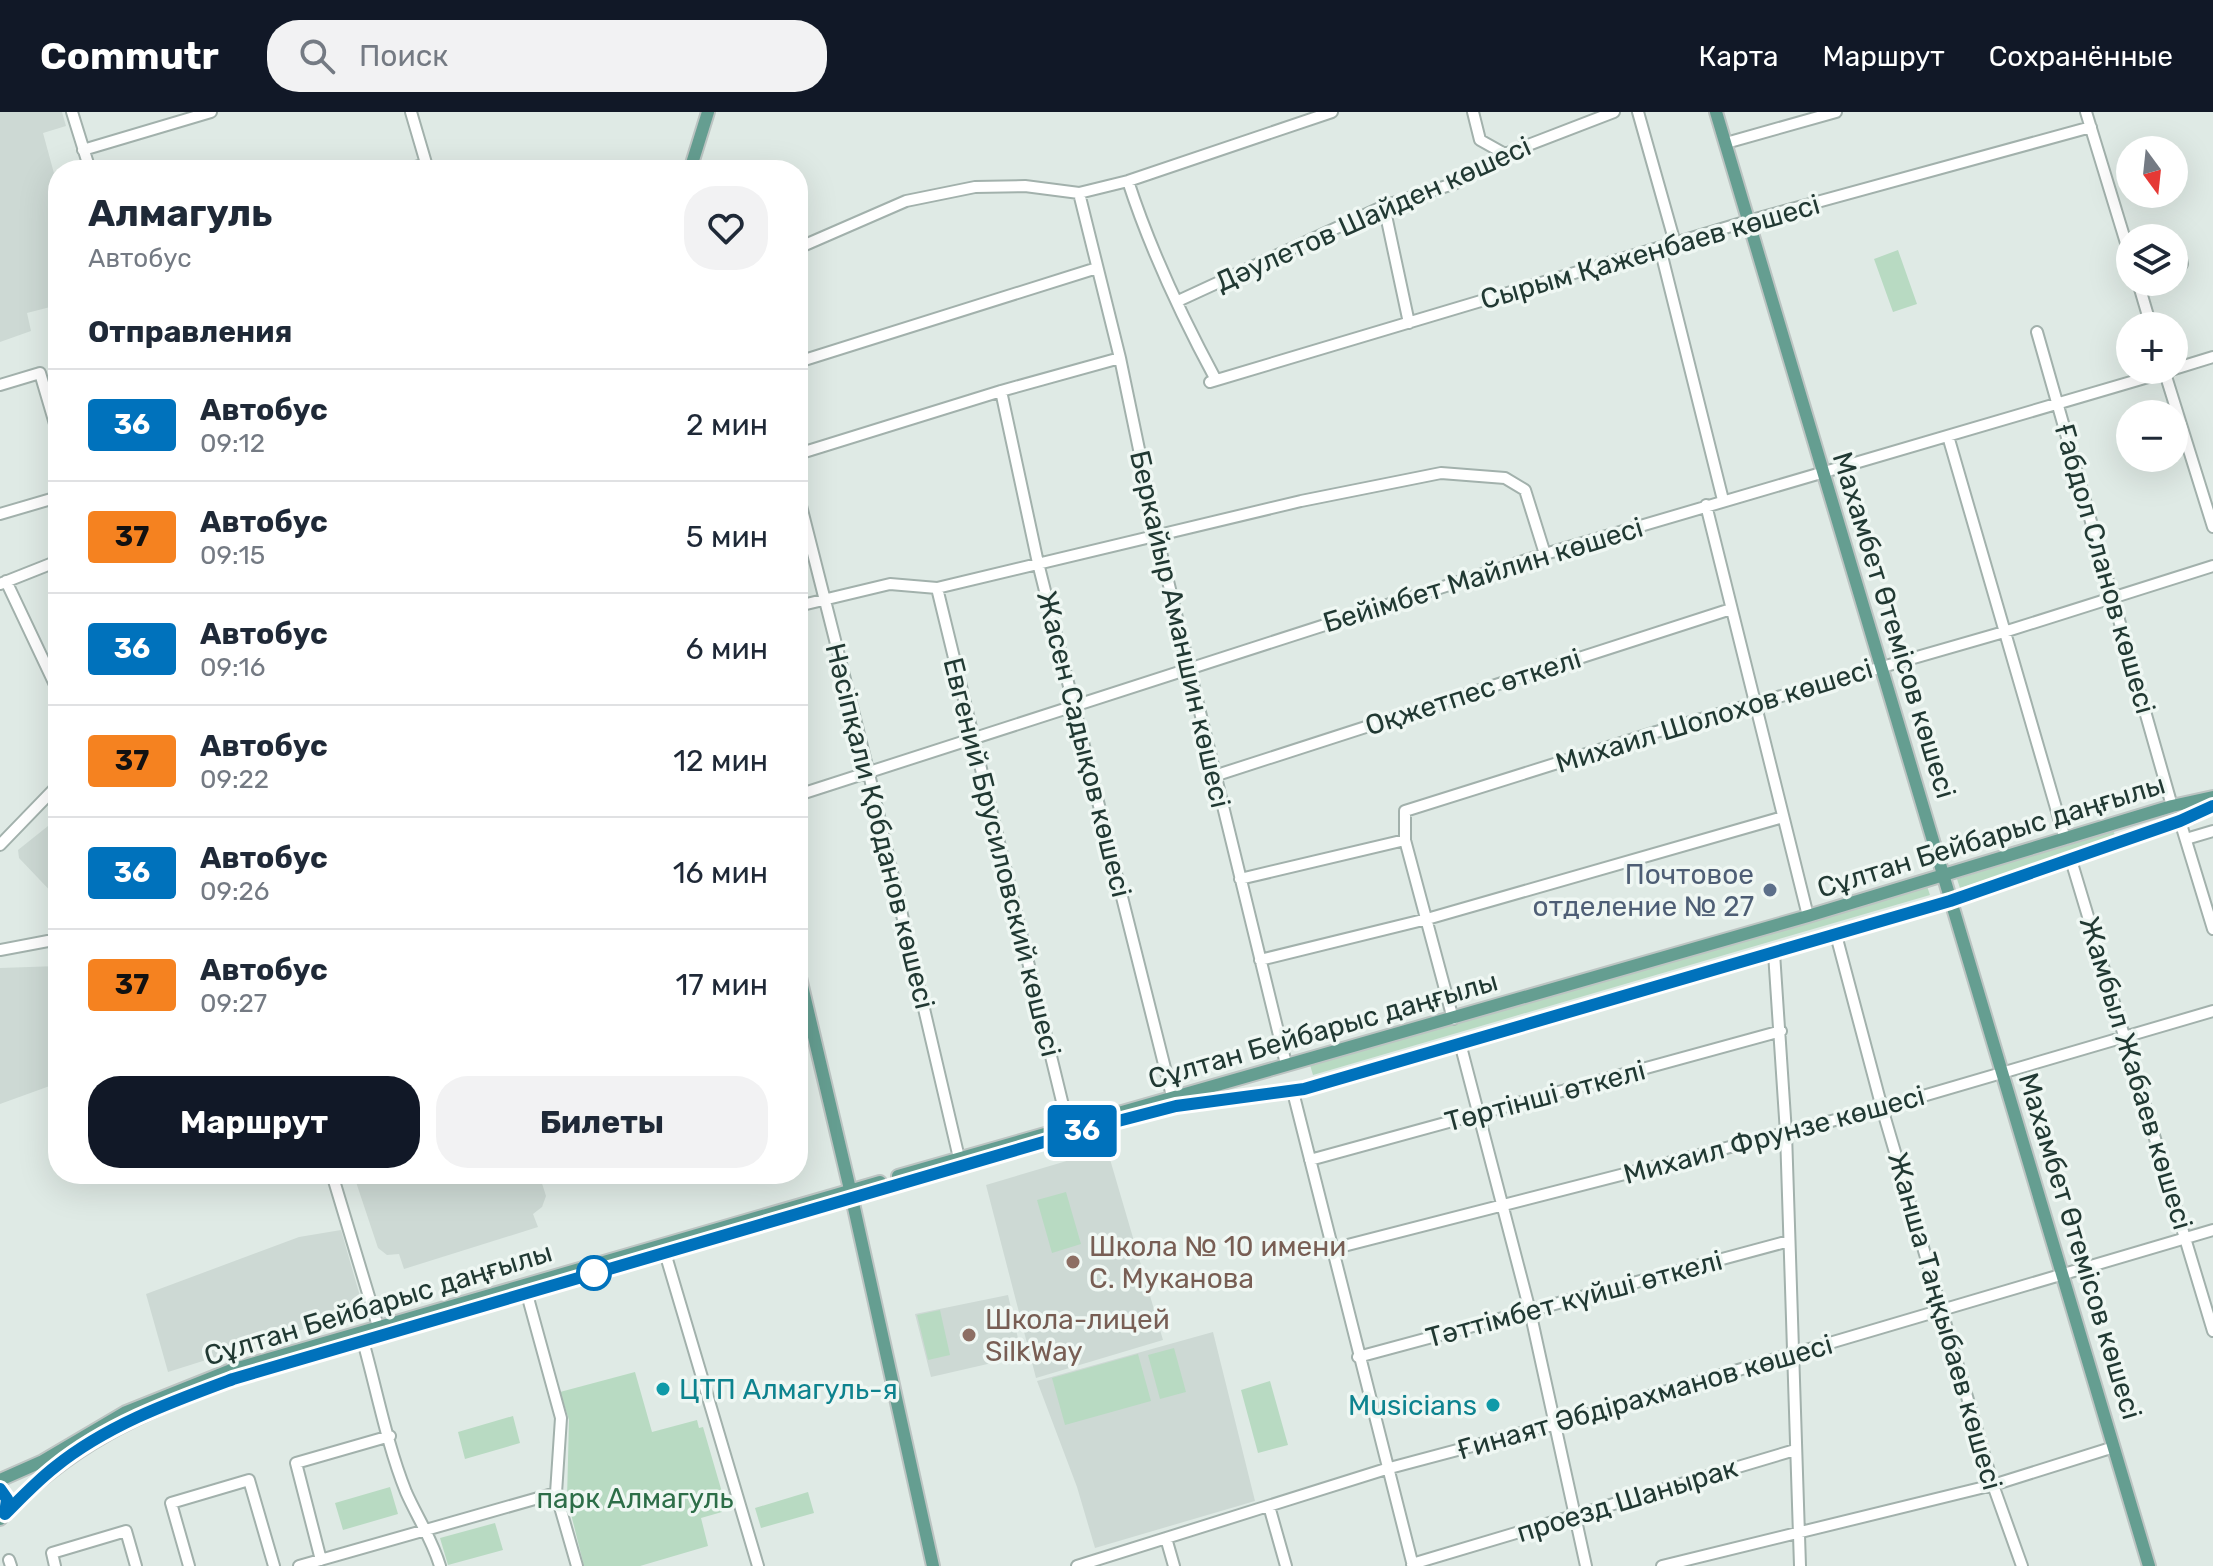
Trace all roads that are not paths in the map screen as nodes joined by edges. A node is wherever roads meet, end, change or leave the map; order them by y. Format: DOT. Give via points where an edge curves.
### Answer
graph roads {
  1 [pos="72,112"];
  2 [pos="211,112"];
  3 [pos="411,112"];
  4 [pos="708,112"];
  5 [pos="1332,112"];
  6 [pos="1473,112"];
  7 [pos="1614,112"];
  8 [pos="1638,112"];
  9 [pos="1716,112"];
  10 [pos="1836,112"];
  11 [pos="2086,112"];
  12 [pos="2091,127"];
  13 [pos="1726,143"];
  14 [pos="83,150"];
  15 [pos="1505,154"];
  16 [pos="86,160"];
  17 [pos="425,160"];
  18 [pos="693,160"];
  19 [pos="1128,181"];
  20 [pos="1079,193"];
  21 [pos="1384,206"];
  22 [pos="1748,221"];
  23 [pos="2120,224"];
  24 [pos="1675,243"];
  25 [pos="808,244"];
  26 [pos="1660,248"];
  27 [pos="1097,268"];
  28 [pos="1178,301"];
  29 [pos="1409,323"];
  30 [pos="2037,332"];
  31 [pos="2213,357"];
  32 [pos="1120,358"];
  33 [pos="808,359"];
  34 [pos="2188,364"];
  35 [pos="2124,384"];
  36 [pos="2173,384"];
  37 [pos="0,385"];
  38 [pos="1001,391"];
  39 [pos="48,400"];
  40 [pos="2059,404"];
  41 [pos="1948,436"];
  42 [pos="808,451"];
  43 [pos="1823,471"];
  44 [pos="48,500"];
  45 [pos="1723,500"];
  46 [pos="1706,505"];
  47 [pos="0,514"];
  48 [pos="2213,527"];
  49 [pos="808,533"];
  50 [pos="1157,536"];
  51 [pos="1545,554"];
  52 [pos="1038,563"];
  53 [pos="48,565"];
  54 [pos="2213,566"];
  55 [pos="3,583"];
  56 [pos="937,588"];
  57 [pos="2114,598"];
  58 [pos="825,599"];
  59 [pos="808,603"];
  60 [pos="1731,609"];
  61 [pos="2004,632"];
  62 [pos="1881,666"];
  63 [pos="1191,667"];
  64 [pos="48,671"];
  65 [pos="1755,701"];
  66 [pos="1076,706"];
  67 [pos="973,739"];
  68 [pos="869,774"];
  69 [pos="1214,776"];
  70 [pos="808,792"];
  71 [pos="48,795"];
  72 [pos="2213,797"];
  73 [pos="2172,806"];
  74 [pos="2213,806"];
  75 [pos="1783,817"];
  76 [pos="2180,821"];
  77 [pos="2213,831"];
  78 [pos="2065,839"];
  79 [pos="2186,839"];
  80 [pos="1405,840"];
  81 [pos="1,842"];
  82 [pos="2071,860"];
  83 [pos="1944,876"];
  84 [pos="1240,879"];
  85 [pos="1950,901"];
  86 [pos="1808,916"];
  87 [pos="1427,919"];
  88 [pos="2213,929"];
  89 [pos="1836,935"];
  90 [pos="48,941"];
  91 [pos="0,950"];
  92 [pos="1774,953"];
  93 [pos="1260,960"];
  94 [pos="808,1011"];
  95 [pos="2213,1011"];
  96 [pos="1453,1019"];
  97 [pos="1781,1031"];
  98 [pos="2124,1037"];
  99 [pos="1460,1043"];
  100 [pos="1286,1064"];
  101 [pos="1260,1073"];
  102 [pos="2003,1073"];
  103 [pos="1293,1092"];
  104 [pos="1267,1095"];
  105 [pos="1172,1096"];
  106 [pos="1882,1108"];
  107 [pos="1478,1114"];
  108 [pos="1068,1126"];
  109 [pos="1786,1133"];
  110 [pos="959,1158"];
  111 [pos="1310,1160"];
  112 [pos="844,1161"];
  113 [pos="335,1184"];
  114 [pos="874,1188"];
  115 [pos="851,1194"];
  116 [pos="827,1201"];
  117 [pos="1502,1206"];
  118 [pos="2213,1230"];
  119 [pos="860,1234"];
  120 [pos="2186,1238"];
  121 [pos="1789,1241"];
  122 [pos="664,1248"];
  123 [pos="1332,1249"];
  124 [pos="2064,1274"];
  125 [pos="526,1289"];
  126 [pos="1943,1310"];
  127 [pos="1530,1311"];
  128 [pos="2213,1331"];
  129 [pos="380,1332"];
  130 [pos="362,1337"];
  131 [pos="1791,1356"];
  132 [pos="1358,1357"];
  133 [pos="1555,1424"];
  134 [pos="390,1436"];
  135 [pos="2114,1447"];
  136 [pos="1795,1450"];
  137 [pos="1386,1469"];
  138 [pos="0,1480"];
  139 [pos="1993,1485"];
  140 [pos="0,1489"];
  141 [pos="556,1493"];
  142 [pos="1269,1506"];
  143 [pos="1575,1515"];
  144 [pos="1,1518"];
  145 [pos="424,1531"];
  146 [pos="1799,1534"];
  147 [pos="1166,1538"];
  148 [pos="321,1560"];
  149 [pos="1412,1565"];
  150 [pos="55,1566"];
  151 [pos="136,1566"];
  152 [pos="189,1566"];
  153 [pos="274,1566"];
  154 [pos="299,1566"];
  155 [pos="440,1566"];
  156 [pos="577,1566"];
  157 [pos="758,1566"];
  158 [pos="933,1566"];
  159 [pos="1077,1566"];
  160 [pos="1174,1566"];
  161 [pos="1286,1566"];
  162 [pos="1586,1566"];
  163 [pos="1662,1566"];
  164 [pos="1800,1566"];
  165 [pos="2022,1566"];
  166 [pos="2149,1566"];
  1 -- 14 [label="street"];
  2 -- 14 [label="street"];
  3 -- 17 [label="street"];
  4 -- 18 [label="main road"];
  5 -- 19 [label="street"];
  6 -- 15 [label="street" via="1480,140"];
  7 -- 15 [label="street, Дәулетов Шайден көшесі"];
  8 -- 24 [label="street"];
  9 -- 13 [label="main road, Махамбет Өтемісов көшесі"];
  10 -- 13 [label="street"];
  11 -- 12 [label="street"];
  12 -- 22 [label="street, Сырым Қаженбаев көшесі"];
  12 -- 23 [label="street"];
  13 -- 22 [label="main road, Махамбет Өтемісов көшесі"];
  14 -- 16 [label="street"];
  15 -- 21 [label="street, Дәулетов Шайден көшесі" via="1456,183"];
  19 -- 20 [label="street"];
  19 -- 28 [label="street"];
  20 -- 25 [label="street" via="975,187 906,201"];
  20 -- 27 [label="street, Беркайыр Аманшин көшесі"];
  21 -- 28 [label="street, Дәулетов Шайден көшесі"];
  21 -- 29 [label="street"];
  22 -- 24 [label="street, Сырым Қаженбаев көшесі"];
  22 -- 43 [label="main road, Махамбет Өтемісов көшесі"];
  24 -- 26 [label="street, Сырым Қаженбаев көшесі"];
  26 -- 29 [label="street, Сырым Қаженбаев көшесі"];
  26 -- 45 [label="street"];
  27 -- 32 [label="street, Беркайыр Аманшин көшесі"];
  27 -- 33 [label="street"];
  28 -- 29 [label="street, Сырым Қаженбаев көшесі" via="1213,381"];
  30 -- 40 [label="street, Ғабдол Сланов көшесі"];
  31 -- 34 [label="street, Бейімбет Майлин көшесі"];
  32 -- 38 [label="street"];
  32 -- 50 [label="street, Беркайыр Аманшин көшесі"];
  35 -- 40 [label="street, Бейімбет Майлин көшесі"];
  36 -- 48 [label="street"];
  37 -- 39 [label="street" via="40,373"];
  38 -- 42 [label="street"];
  38 -- 52 [label="street, Жасен Садықов көшесі"];
  40 -- 41 [label="street, Бейімбет Майлин көшесі"];
  40 -- 57 [label="street, Ғабдол Сланов көшесі"];
  41 -- 43 [label="street, Бейімбет Майлин көшесі"];
  41 -- 61 [label="street"];
  43 -- 45 [label="street, Бейімбет Майлин көшесі"];
  43 -- 62 [label="main road, Махамбет Өтемісов көшесі"];
  44 -- 47 [label="street"];
  45 -- 46 [label="street, Бейімбет Майлин көшесі"];
  46 -- 51 [label="street, Бейімбет Майлин көшесі"];
  46 -- 60 [label="street"];
  49 -- 58 [label="street, Нәсіпқали Қобданов көшесі"];
  50 -- 51 [label="street" via="1441,473 1505,478 1525,490"];
  50 -- 52 [label="street"];
  50 -- 63 [label="street, Беркайыр Аманшин көшесі"];
  51 -- 63 [label="street, Бейімбет Майлин көшесі"];
  52 -- 56 [label="street"];
  52 -- 66 [label="street, Жасен Садықов көшесі"];
  53 -- 55 [label="street"];
  54 -- 57 [label="street, Михаил Шолохов көшесі"];
  55 -- 64 [label="street"];
  56 -- 58 [label="street" via="890,584"];
  56 -- 67 [label="street, Евгений Брусиловский көшесі"];
  57 -- 61 [label="street, Михаил Шолохов көшесі"];
  57 -- 73 [label="street, Ғабдол Сланов көшесі"];
  58 -- 59 [label="street"];
  58 -- 68 [label="street, Нәсіпқали Қобданов көшесі"];
  60 -- 65 [label="street"];
  60 -- 69 [label="street, Оқжетпес өткелі"];
  61 -- 62 [label="street, Михаил Шолохов көшесі"];
  61 -- 78 [label="street"];
  62 -- 65 [label="street, Михаил Шолохов көшесі"];
  62 -- 83 [label="main road, Махамбет Өтемісов көшесі"];
  63 -- 66 [label="street, Бейімбет Майлин көшесі"];
  63 -- 69 [label="street, Беркайыр Аманшин көшесі"];
  65 -- 75 [label="street"];
  65 -- 80 [label="street, Михаил Шолохов көшесі" via="1405,811"];
  66 -- 67 [label="street, Бейімбет Майлин көшесі"];
  66 -- 105 [label="street, Жасен Садықов көшесі"];
  67 -- 68 [label="street, Бейімбет Майлин көшесі"];
  67 -- 108 [label="street, Евгений Брусиловский көшесі"];
  68 -- 70 [label="street, Бейімбет Майлин көшесі"];
  68 -- 110 [label="street, Нәсіпқали Қобданов көшесі"];
  69 -- 84 [label="street, Беркайыр Аманшин көшесі"];
  71 -- 81 [label="street"];
  72 -- 73 [label="main road, Сұлтан Бейбарыс даңғылы"];
  73 -- 78 [label="main road, Сұлтан Бейбарыс даңғылы"];
  74 -- 76 [label="main road, Сұлтан Бейбарыс даңғылы"];
  75 -- 86 [label="street"];
  75 -- 87 [label="street"];
  76 -- 79 [label="street"];
  76 -- 82 [label="main road, Сұлтан Бейбарыс даңғылы"];
  77 -- 79 [label="street"];
  78 -- 83 [label="main road, Сұлтан Бейбарыс даңғылы"];
  79 -- 88 [label="street"];
  80 -- 84 [label="street"];
  80 -- 87 [label="street"];
  82 -- 85 [label="main road, Сұлтан Бейбарыс даңғылы"];
  82 -- 98 [label="street, Жамбыл Жабаев көшесі"];
  83 -- 85 [label="main road, Махамбет Өтемісов көшесі"];
  83 -- 86 [label="main road, Сұлтан Бейбарыс даңғылы"];
  84 -- 93 [label="street, Беркайыр Аманшин көшесі"];
  85 -- 89 [label="main road, Сұлтан Бейбарыс даңғылы"];
  85 -- 102 [label="main road, Махамбет Өтемісов көшесі"];
  86 -- 96 [label="main road, Сұлтан Бейбарыс даңғылы"];
  87 -- 93 [label="street"];
  87 -- 96 [label="street"];
  89 -- 92 [label="main road, Сұлтан Бейбарыс даңғылы"];
  89 -- 106 [label="street, Жанша Таңқыбаев көшесі"];
  90 -- 91 [label="street"];
  92 -- 97 [label="street"];
  92 -- 99 [label="main road, Сұлтан Бейбарыс даңғылы"];
  93 -- 100 [label="street, Беркайыр Аманшин көшесі"];
  94 -- 112 [label="main road"];
  95 -- 98 [label="street, Михаил Фрунзе көшесі"];
  96 -- 100 [label="main road, Сұлтан Бейбарыс даңғылы"];
  97 -- 107 [label="street, Төртінші өткелі"];
  97 -- 109 [label="street"];
  98 -- 102 [label="street, Михаил Фрунзе көшесі"];
  98 -- 120 [label="street, Жамбыл Жабаев көшесі"];
  99 -- 103 [label="main road, Сұлтан Бейбарыс даңғылы"];
  99 -- 107 [label="street"];
  100 -- 101 [label="main road, Сұлтан Бейбарыс даңғылы"];
  101 -- 104 [label="main road"];
  101 -- 105 [label="main road, Сұлтан Бейбарыс даңғылы"];
  102 -- 106 [label="street, Михаил Фрунзе көшесі"];
  102 -- 124 [label="main road, Махамбет Өтемісов көшесі"];
  103 -- 104 [label="main road, Сұлтан Бейбарыс даңғылы"];
  103 -- 111 [label="street"];
  104 -- 114 [label="main road, Сұлтан Бейбарыс даңғылы" via="1176,1106"];
  105 -- 108 [label="main road, Сұлтан Бейбарыс даңғылы"];
  106 -- 109 [label="street, Михаил Фрунзе көшесі"];
  106 -- 126 [label="street, Жанша Таңқыбаев көшесі"];
  107 -- 111 [label="street, Төртінші өткелі"];
  107 -- 117 [label="street"];
  108 -- 110 [label="main road, Сұлтан Бейбарыс даңғылы"];
  109 -- 117 [label="street, Михаил Фрунзе көшесі"];
  109 -- 121 [label="street"];
  110 -- 114 [label="main road, Сұлтан Бейбарыс даңғылы"];
  111 -- 123 [label="street"];
  112 -- 114 [label="main road"];
  112 -- 115 [label="main road"];
  112 -- 116 [label="main road"];
  113 -- 129 [label="street"];
  114 -- 115 [label="main road, Сұлтан Бейбарыс даңғылы"];
  114 -- 119 [label="main road" via="861,1214"];
  115 -- 116 [label="main road, Сұлтан Бейбарыс даңғылы"];
  115 -- 119 [label="main road"];
  116 -- 119 [label="main road" via="850,1216"];
  116 -- 122 [label="main road, Сұлтан Бейбарыс даңғылы"];
  117 -- 123 [label="street, Михаил Фрунзе көшесі"];
  117 -- 127 [label="street"];
  118 -- 120 [label="street, Ғинаят Әбдірахманов көшесі"];
  119 -- 158 [label="main road"];
  120 -- 124 [label="street, Ғинаят Әбдірахманов көшесі"];
  120 -- 128 [label="street, Жамбыл Жабаев көшесі"];
  121 -- 127 [label="street, Тәттімбет күйші өткелі"];
  121 -- 131 [label="street"];
  122 -- 125 [label="main road, Сұлтан Бейбарыс даңғылы"];
  122 -- 157 [label="street"];
  123 -- 132 [label="street"];
  124 -- 126 [label="street, Ғинаят Әбдірахманов көшесі"];
  124 -- 135 [label="main road, Махамбет Өтемісов көшесі"];
  125 -- 129 [label="main road, Сұлтан Бейбарыс даңғылы"];
  125 -- 141 [label="street" via="561,1418"];
  126 -- 131 [label="street, Ғинаят Әбдірахманов көшесі"];
  126 -- 139 [label="street, Жанша Таңқыбаев көшесі"];
  127 -- 132 [label="street, Тәттімбет күйші өткелі"];
  127 -- 133 [label="street"];
  129 -- 130 [label="main road, Сұлтан Бейбарыс даңғылы"];
  130 -- 134 [label="street"];
  130 -- 138 [label="main road, Сұлтан Бейбарыс даңғылы" via="231,1370 141,1406"];
  130 -- 144 [label="main road, Сұлтан Бейбарыс даңғылы" via="130,1420 57,1465"];
  131 -- 133 [label="street, Ғинаят Әбдірахманов көшесі"];
  131 -- 136 [label="street"];
  132 -- 137 [label="street"];
  133 -- 137 [label="street, Ғинаят Әбдірахманов көшесі"];
  133 -- 143 [label="street"];
  134 -- 145 [label="street" via="405,1490"];
  134 -- 148 [label="street" via="296,1463"];
  135 -- 139 [label="street"];
  135 -- 166 [label="main road, Махамбет Өтемісов көшесі"];
  136 -- 143 [label="street, проезд Шанырак"];
  136 -- 146 [label="street"];
  137 -- 142 [label="street, Ғинаят Әбдірахманов көшесі"];
  137 -- 149 [label="street"];
  139 -- 146 [label="street"];
  139 -- 165 [label="street, Жанша Таңқыбаев көшесі"];
  140 -- 144 [label="main road, Сұлтан Бейбарыс даңғылы" via="7,1499"];
  141 -- 145 [label="street"];
  141 -- 156 [label="street"];
  142 -- 147 [label="street, Ғинаят Әбдірахманов көшесі"];
  142 -- 161 [label="street"];
  143 -- 149 [label="street, проезд Шанырак"];
  143 -- 162 [label="street"];
  145 -- 148 [label="street"];
  145 -- 155 [label="street"];
  146 -- 163 [label="street"];
  146 -- 164 [label="street"];
  147 -- 159 [label="street, Ғинаят Әбдірахманов көшесі"];
  147 -- 160 [label="street"];
  148 -- 154 [label="street"];
  150 -- 151 [label="street" via="52,1553 126,1531"];
  152 -- 153 [label="street" via="171,1503 249,1480"];
}
